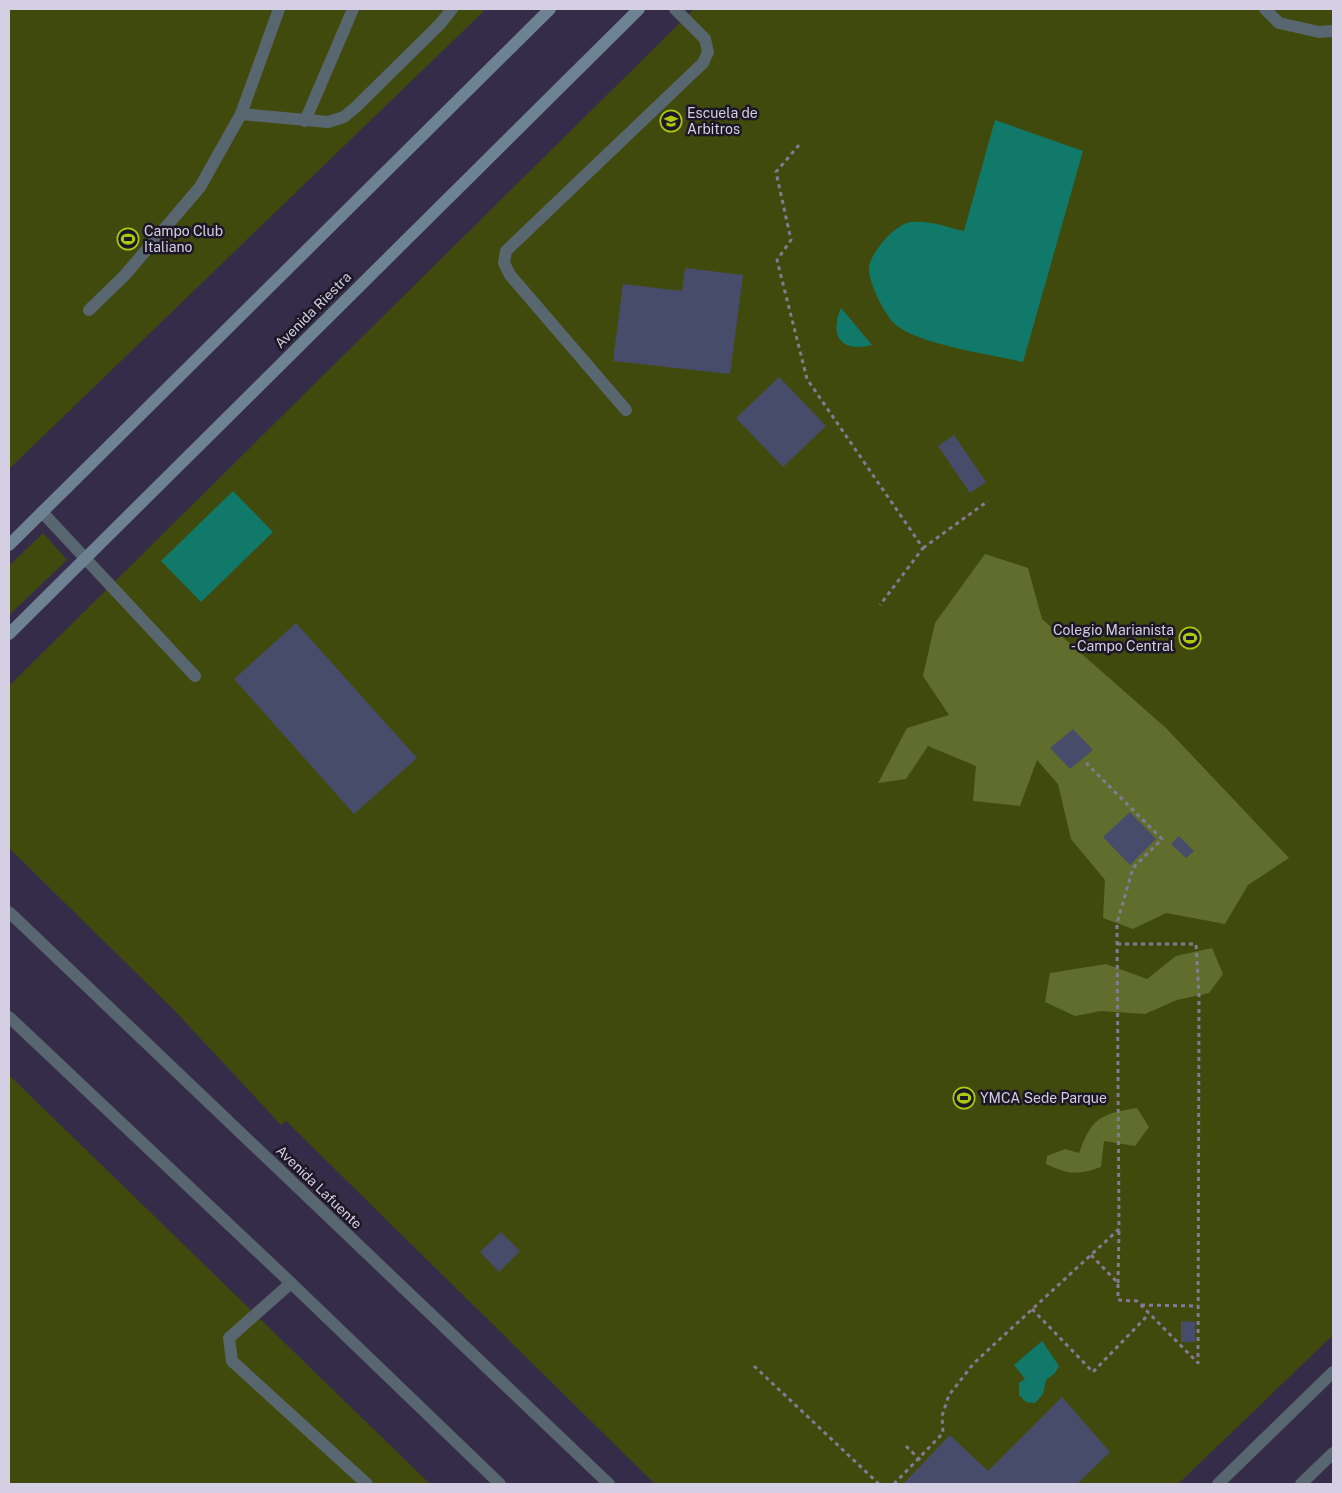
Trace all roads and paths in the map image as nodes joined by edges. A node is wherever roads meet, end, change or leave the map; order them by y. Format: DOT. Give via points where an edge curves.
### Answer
graph roads {
  1 [pos="279,9"];
  2 [pos="353,9"];
  3 [pos="452,9"];
  4 [pos="550,9"];
  5 [pos="639,9"];
  6 [pos="675,9"];
  7 [pos="1265,9"];
  8 [pos="1333,31"];
  9 [pos="241,114"];
  10 [pos="305,121"];
  11 [pos="799,146"];
  12 [pos="89,310"];
  13 [pos="626,410"];
  14 [pos="988,500"];
  15 [pos="42,512"];
  16 [pos="9,545"];
  17 [pos="923,548"];
  18 [pos="85,556"];
  19 [pos="880,605"];
  20 [pos="9,634"];
  21 [pos="196,676"];
  22 [pos="1086,763"];
  23 [pos="9,912"];
  24 [pos="1117,944"];
  25 [pos="9,1017"];
  26 [pos="1119,1229"];
  27 [pos="1091,1255"];
  28 [pos="291,1283"];
  29 [pos="1118,1283"];
  30 [pos="1140,1305"];
  31 [pos="1198,1306"];
  32 [pos="1032,1309"];
  33 [pos="1149,1314"];
  34 [pos="754,1366"];
  35 [pos="1333,1372"];
  36 [pos="906,1446"];
  37 [pos="1333,1452"];
  38 [pos="922,1463"];
  39 [pos="367,1484"];
  40 [pos="500,1484"];
  41 [pos="608,1484"];
  42 [pos="879,1484"];
  43 [pos="894,1484"];
  44 [pos="1218,1484"];
  45 [pos="1301,1484"];
  1 -- 9 [label="street"];
  2 -- 10 [label="street"];
  3 -- 10 [label="street" via="344,117 328,122"];
  4 -- 15 [label="main road"];
  5 -- 18 [label="main road, Avenida Riestra"];
  6 -- 13 [label="street" via="705,39 708,52 703,63 506,251 504,263 510,275"];
  7 -- 8 [label="street" via="1279,23 1319,32"];
  9 -- 10 [label="street"];
  9 -- 12 [label="street" via="200,187 125,275"];
  11 -- 17 [label="path" via="776,172 791,240 777,260 807,379"];
  14 -- 17 [label="path"];
  15 -- 16 [label="main road"];
  15 -- 18 [label="street"];
  17 -- 19 [label="path"];
  18 -- 20 [label="main road, Avenida Riestra"];
  18 -- 21 [label="street"];
  22 -- 24 [label="path" via="1162,839 1133,868 1117,923"];
  23 -- 41 [label="street, Avenida Lafuente"];
  24 -- 26 [label="path"];
  24 -- 31 [label="path" via="1196,944 1199,995"];
  25 -- 28 [label="street"];
  26 -- 27 [label="path"];
  26 -- 29 [label="path"];
  27 -- 29 [label="path"];
  27 -- 32 [label="path"];
  28 -- 39 [label="street" via="229,1338 232,1360"];
  28 -- 40 [label="street"];
  29 -- 30 [label="path" via="1118,1300 1137,1301"];
  30 -- 31 [label="path"];
  30 -- 33 [label="path"];
  31 -- 33 [label="path" via="1198,1364"];
  32 -- 33 [label="path" via="1093,1372"];
  32 -- 43 [label="path" via="974,1362 949,1395 942,1416 944,1432"];
  34 -- 42 [label="path"];
  35 -- 44 [label="street"];
  36 -- 38 [label="path, bridge"];
  37 -- 45 [label="street"];
}
